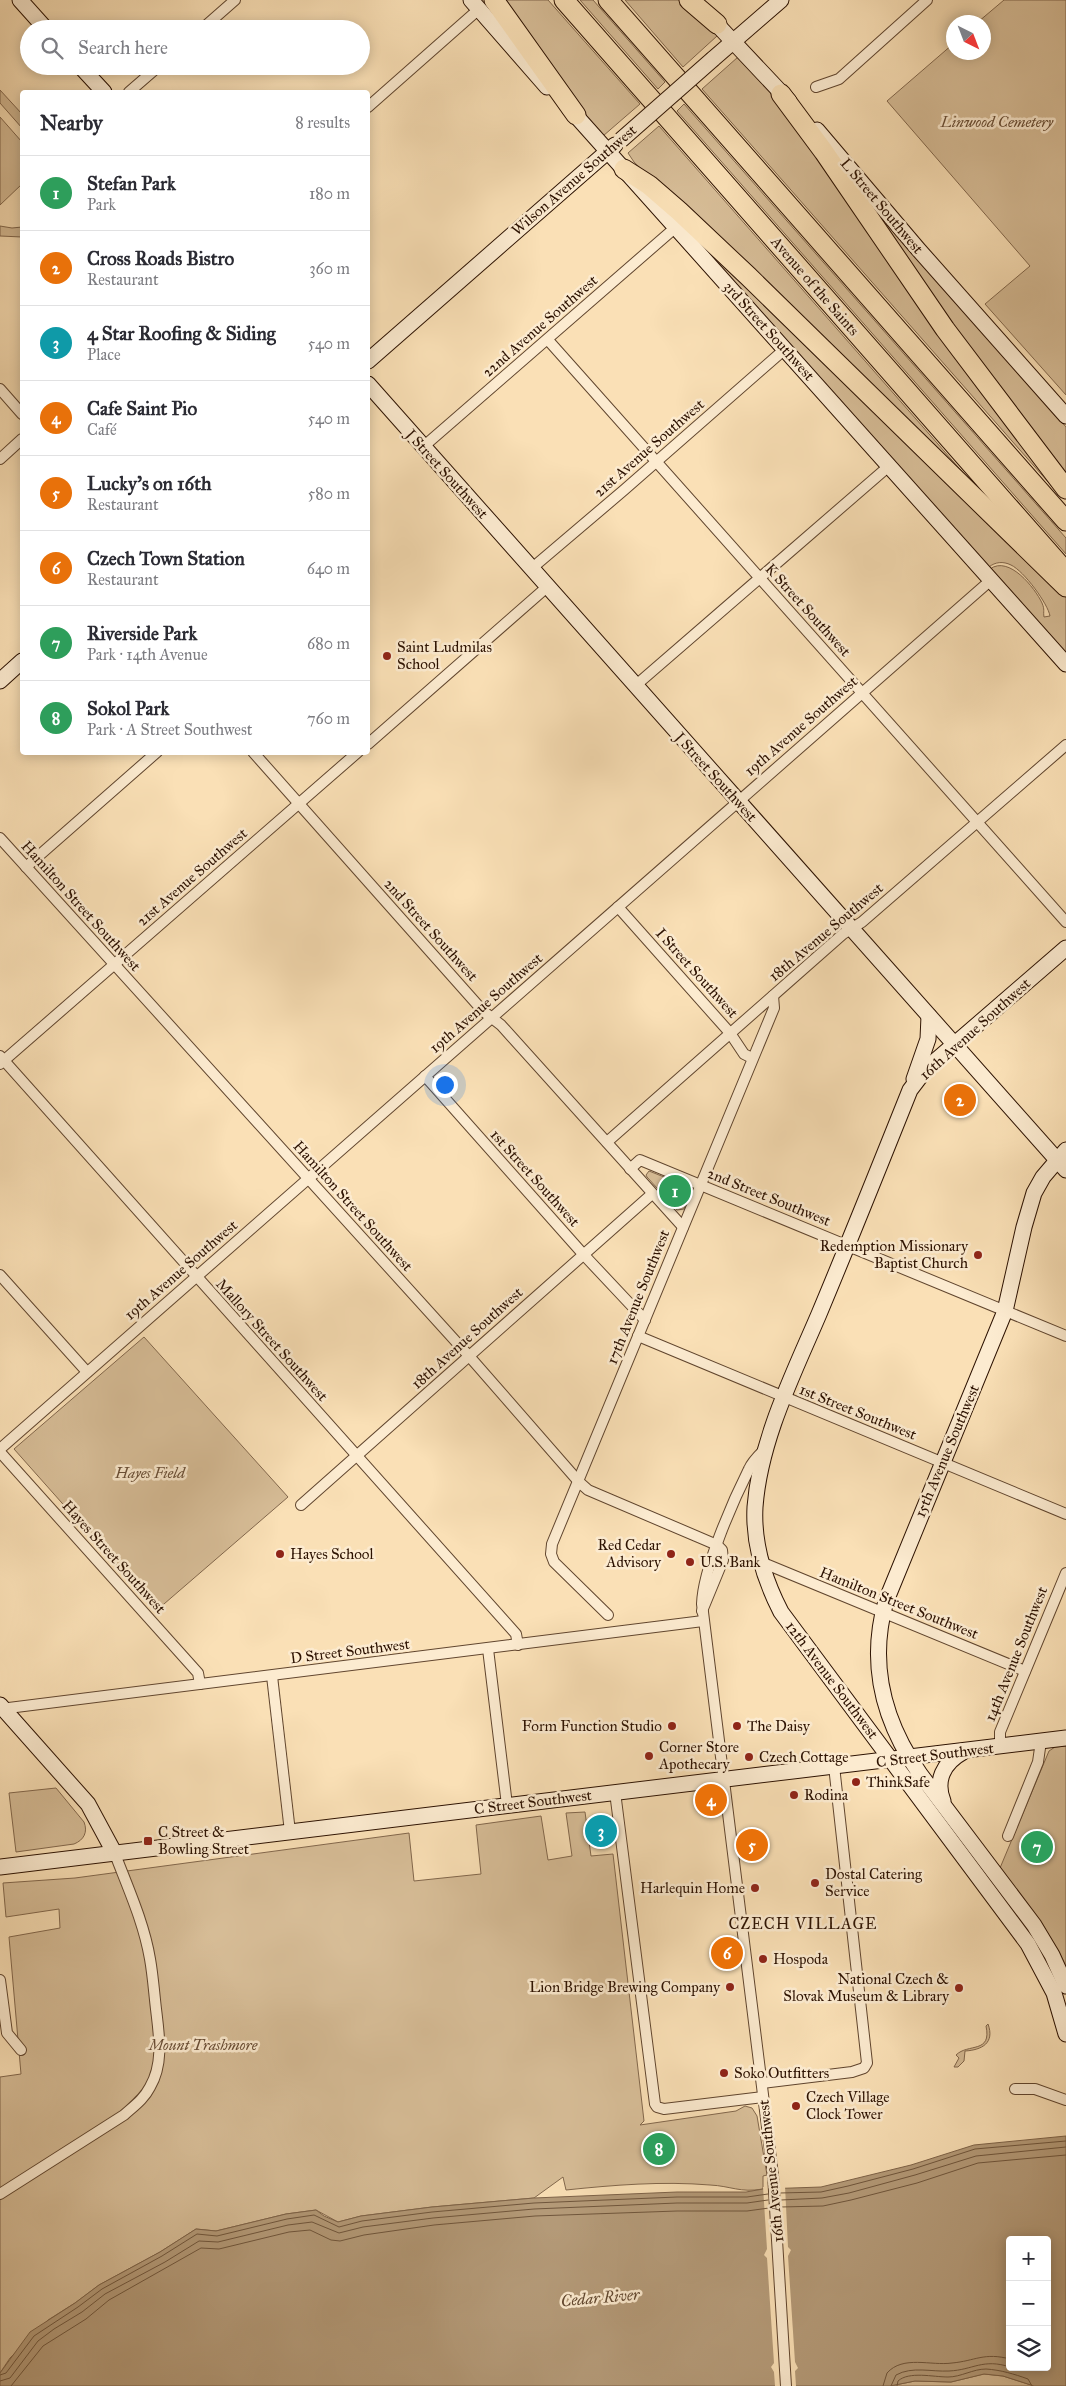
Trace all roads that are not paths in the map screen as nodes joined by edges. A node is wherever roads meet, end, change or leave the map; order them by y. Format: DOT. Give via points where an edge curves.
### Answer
graph roads {
  1 [pos="20,0"];
  2 [pos="235,0"];
  3 [pos="564,0"];
  4 [pos="608,0"];
  5 [pos="689,0"];
  6 [pos="695,0"];
  7 [pos="781,0"];
  8 [pos="928,0"];
  9 [pos="481,3"];
  10 [pos="38,20"];
  11 [pos="212,20"];
  12 [pos="717,24"];
  13 [pos="733,42"];
  14 [pos="88,75"];
  15 [pos="149,75"];
  16 [pos="816,88"];
  17 [pos="102,90"];
  18 [pos="131,90"];
  19 [pos="781,94"];
  20 [pos="370,105"];
  21 [pos="576,115"];
  22 [pos="608,151"];
  23 [pos="624,169"];
  24 [pos="676,227"];
  25 [pos="548,340"];
  26 [pos="785,349"];
  27 [pos="370,358"];
  28 [pos="370,386"];
  29 [pos="0,389"];
  30 [pos="20,412"];
  31 [pos="1066,416"];
  32 [pos="20,441"];
  33 [pos="423,447"];
  34 [pos="0,459"];
  35 [pos="656,461"];
  36 [pos="889,466"];
  37 [pos="1066,488"];
  38 [pos="1066,521"];
  39 [pos="531,569"];
  40 [pos="1066,572"];
  41 [pos="759,578"];
  42 [pos="991,580"];
  43 [pos="547,587"];
  44 [pos="1066,587"];
  45 [pos="20,663"];
  46 [pos="1066,664"];
  47 [pos="0,680"];
  48 [pos="635,686"];
  49 [pos="861,693"];
  50 [pos="370,742"];
  51 [pos="1066,745"];
  52 [pos="154,755"];
  53 [pos="256,755"];
  54 [pos="355,755"];
  55 [pos="738,801"];
  56 [pos="299,804"];
  57 [pos="977,822"];
  58 [pos="0,838"];
  59 [pos="26,867"];
  60 [pos="618,907"];
  61 [pos="1066,922"];
  62 [pos="851,928"];
  63 [pos="1066,948"];
  64 [pos="114,965"];
  65 [pos="773,996"];
  66 [pos="929,1016"];
  67 [pos="492,1018"];
  68 [pos="730,1032"];
  69 [pos="954,1044"];
  70 [pos="752,1058"];
  71 [pos="1,1060"];
  72 [pos="425,1076"];
  73 [pos="910,1090"];
  74 [pos="606,1142"];
  75 [pos="1063,1160"];
  76 [pos="630,1168"];
  77 [pos="308,1179"];
  78 [pos="700,1185"];
  79 [pos="652,1194"];
  80 [pos="683,1227"];
  81 [pos="848,1245"];
  82 [pos="583,1254"];
  83 [pos="0,1275"];
  84 [pos="196,1277"];
  85 [pos="1005,1310"];
  86 [pos="645,1320"];
  87 [pos="638,1336"];
  88 [pos="1066,1336"];
  89 [pos="469,1356"];
  90 [pos="87,1372"];
  91 [pos="784,1398"];
  92 [pos="768,1445"];
  93 [pos="0,1450"];
  94 [pos="356,1457"];
  95 [pos="942,1463"];
  96 [pos="579,1482"];
  97 [pos="300,1504"];
  98 [pos="1066,1514"];
  99 [pos="717,1545"];
  100 [pos="761,1562"];
  101 [pos="1066,1573"];
  102 [pos="882,1613"];
  103 [pos="608,1615"];
  104 [pos="703,1616"];
  105 [pos="518,1645"];
  106 [pos="488,1649"];
  107 [pos="1025,1671"];
  108 [pos="272,1676"];
  109 [pos="200,1684"];
  110 [pos="1,1708"];
  111 [pos="1066,1738"];
  112 [pos="1041,1741"];
  113 [pos="1000,1747"];
  114 [pos="964,1752"];
  115 [pos="909,1759"];
  116 [pos="892,1760"];
  117 [pos="834,1766"];
  118 [pos="723,1779"];
  119 [pos="615,1792"];
  120 [pos="508,1805"];
  121 [pos="946,1808"];
  122 [pos="290,1832"];
  123 [pos="1008,1836"];
  124 [pos="115,1854"];
  125 [pos="0,1867"];
  126 [pos="0,1980"];
  127 [pos="1066,1986"];
  128 [pos="1066,2034"];
  129 [pos="22,2050"];
  130 [pos="762,2083"];
  131 [pos="1015,2089"];
  132 [pos="764,2097"];
  133 [pos="1066,2100"];
  134 [pos="0,2194"];
  135 [pos="786,2386"];
  1 -- 10 [label="main road"];
  2 -- 11 [label="street"];
  3 -- 40 [label="highway, Avenue of the Saints"];
  4 -- 38 [label="highway"];
  5 -- 12 [label="highway"];
  6 -- 12 [label="main road, L Street Southwest"];
  7 -- 13 [label="main road, Wilson Avenue Southwest"];
  8 -- 16 [label="street" via="839,79"];
  9 -- 20 [label="street"];
  9 -- 21 [label="highway" via="539,67"];
  12 -- 13 [label="main road, L Street Southwest"];
  13 -- 19 [label="main road, L Street Southwest"];
  13 -- 22 [label="main road, Wilson Avenue Southwest, bridge"];
  14 -- 17 [label="main road"];
  15 -- 18 [label="street"];
  19 -- 31 [label="main road, L Street Southwest" via="840,155 918,249"];
  19 -- 37 [label="highway" via="945,329"];
  21 -- 22 [label="main road, 3rd Street Southwest"];
  22 -- 23 [label="main road, 3rd Street Southwest"];
  22 -- 27 [label="main road, Wilson Avenue Southwest"];
  23 -- 24 [label="main road, 3rd Street Southwest"];
  23 -- 44 [label="highway" via="649,185 748,276"];
  24 -- 25 [label="street, 22nd Avenue Southwest"];
  24 -- 26 [label="main road, 3rd Street Southwest"];
  25 -- 33 [label="street, 22nd Avenue Southwest"];
  25 -- 35 [label="street, K Street Southwest"];
  26 -- 35 [label="street, 21st Avenue Southwest"];
  26 -- 36 [label="main road, 3rd Street Southwest"];
  28 -- 33 [label="main road, J Street Southwest"];
  29 -- 30 [label="street"];
  32 -- 34 [label="street"];
  33 -- 39 [label="main road, J Street Southwest"];
  35 -- 39 [label="street, 21st Avenue Southwest"];
  35 -- 41 [label="street, K Street Southwest"];
  36 -- 41 [label="street"];
  36 -- 42 [label="main road, 3rd Street Southwest"];
  39 -- 43 [label="main road, J Street Southwest"];
  41 -- 48 [label="street"];
  41 -- 49 [label="street, K Street Southwest"];
  42 -- 46 [label="main road, 3rd Street Southwest"];
  42 -- 49 [label="street, 19th Avenue Southwest"];
  43 -- 48 [label="main road, J Street Southwest"];
  43 -- 50 [label="street"];
  45 -- 47 [label="main road"];
  48 -- 55 [label="main road, J Street Southwest"];
  49 -- 55 [label="street, 19th Avenue Southwest"];
  49 -- 57 [label="street, K Street Southwest"];
  51 -- 57 [label="street, 18th Avenue Southwest"];
  52 -- 59 [label="street"];
  53 -- 56 [label="street, 2nd Street Southwest"];
  54 -- 56 [label="street, 21st Avenue Southwest"];
  55 -- 60 [label="street, 19th Avenue Southwest"];
  55 -- 62 [label="main road, J Street Southwest"];
  56 -- 64 [label="street, 21st Avenue Southwest"];
  56 -- 67 [label="street, 2nd Street Southwest"];
  57 -- 61 [label="street, K Street Southwest"];
  57 -- 62 [label="street, 18th Avenue Southwest"];
  58 -- 59 [label="street, Hamilton Street Southwest"];
  59 -- 64 [label="street, Hamilton Street Southwest"];
  60 -- 67 [label="street, 19th Avenue Southwest"];
  60 -- 68 [label="street, I Street Southwest"];
  62 -- 65 [label="street, 18th Avenue Southwest"];
  62 -- 66 [label="main road, J Street Southwest"];
  63 -- 69 [label="main road, 16th Avenue Southwest"];
  64 -- 71 [label="street, 21st Avenue Southwest"];
  64 -- 77 [label="street, Hamilton Street Southwest"];
  65 -- 68 [label="street, 18th Avenue Southwest"];
  65 -- 70 [label="street, 17th Avenue Southwest" via="774,1008"];
  66 -- 69 [label="main road, J Street Southwest"];
  66 -- 73 [label="main road" via="928,1040"];
  67 -- 72 [label="street, 19th Avenue Southwest"];
  67 -- 74 [label="street, 2nd Street Southwest"];
  68 -- 70 [label="street, I Street Southwest" via="744,1054"];
  68 -- 74 [label="street, 18th Avenue Southwest"];
  69 -- 73 [label="main road, 16th Avenue Southwest" via="926,1069"];
  69 -- 75 [label="main road, J Street Southwest"];
  70 -- 78 [label="street, 17th Avenue Southwest"];
  71 -- 84 [label="street, Mallory Street Southwest"];
  72 -- 77 [label="street, 19th Avenue Southwest"];
  72 -- 82 [label="street, 1st Street Southwest"];
  73 -- 81 [label="main road, 16th Avenue Southwest"];
  74 -- 76 [label="street, 2nd Street Southwest"];
  75 -- 85 [label="main road, 15th Avenue Southwest" via="1034,1193"];
  76 -- 78 [label="street, 2nd Street Southwest" via="640,1160"];
  76 -- 79 [label="street, 2nd Street Southwest"];
  77 -- 84 [label="street, 19th Avenue Southwest"];
  77 -- 89 [label="street, Hamilton Street Southwest"];
  78 -- 80 [label="street, 17th Avenue Southwest"];
  78 -- 81 [label="street, 2nd Street Southwest"];
  79 -- 80 [label="street, 2nd Street Southwest"];
  79 -- 82 [label="street, 18th Avenue Southwest"];
  80 -- 86 [label="street, 17th Avenue Southwest"];
  81 -- 85 [label="street, 2nd Street Southwest"];
  81 -- 91 [label="main road, 16th Avenue Southwest"];
  82 -- 86 [label="street, 1st Street Southwest"];
  82 -- 89 [label="street, 18th Avenue Southwest"];
  83 -- 90 [label="street"];
  84 -- 90 [label="street, 19th Avenue Southwest"];
  84 -- 94 [label="street, Mallory Street Southwest"];
  85 -- 88 [label="street, 2nd Street Southwest"];
  85 -- 95 [label="main road, 15th Avenue Southwest"];
  86 -- 87 [label="street, 17th Avenue Southwest"];
  87 -- 91 [label="street, 1st Street Southwest"];
  87 -- 96 [label="street, 17th Avenue Southwest"];
  89 -- 94 [label="street, 18th Avenue Southwest"];
  89 -- 96 [label="street, Hamilton Street Southwest"];
  90 -- 93 [label="street, 19th Avenue Southwest"];
  91 -- 92 [label="main road, 12th Avenue Southwest"];
  91 -- 95 [label="street, 1st Street Southwest"];
  92 -- 99 [label="street, 16th Avenue Southwest" via="750,1467"];
  92 -- 100 [label="main road, 12th Avenue Southwest" via="755,1508"];
  93 -- 109 [label="street, Hayes Street Southwest" via="198,1673"];
  94 -- 97 [label="street, 18th Avenue Southwest"];
  94 -- 105 [label="street, Mallory Street Southwest" via="516,1634"];
  95 -- 98 [label="street, 1st Street Southwest"];
  95 -- 102 [label="main road, 15th Avenue Southwest"];
  96 -- 99 [label="street, Hamilton Street Southwest" via="588,1490"];
  96 -- 103 [label="street, 17th Avenue Southwest" via="552,1544 551,1554 554,1562"];
  99 -- 104 [label="street, 16th Avenue Southwest" via="702,1587"];
  100 -- 102 [label="street, Hamilton Street Southwest"];
  100 -- 116 [label="main road, 12th Avenue Southwest" via="772,1594 790,1627"];
  101 -- 107 [label="street, 14th Avenue Southwest"];
  102 -- 107 [label="street, Hamilton Street Southwest"];
  102 -- 115 [label="main road, 15th Avenue Southwest" via="877,1659 881,1691 890,1722"];
  104 -- 105 [label="street, D Street Southwest"];
  104 -- 118 [label="street, 16th Avenue Southwest"];
  105 -- 106 [label="street, D Street Southwest"];
  106 -- 108 [label="street, D Street Southwest"];
  106 -- 120 [label="street"];
  107 -- 113 [label="street, 14th Avenue Southwest" via="1000,1732"];
  108 -- 109 [label="street, D Street Southwest"];
  108 -- 122 [label="street"];
  109 -- 110 [label="street, D Street Southwest"];
  110 -- 124 [label="main road" via="88,1804"];
  111 -- 112 [label="main road, C Street Southwest"];
  112 -- 113 [label="main road, C Street Southwest"];
  112 -- 123 [label="street" via="1038,1762"];
  113 -- 114 [label="main road, C Street Southwest"];
  114 -- 115 [label="main road, C Street Southwest"];
  114 -- 121 [label="main road" via="951,1761 940,1778 940,1793"];
  115 -- 116 [label="main road, C Street Southwest"];
  115 -- 121 [label="main road"];
  116 -- 117 [label="main road, C Street Southwest"];
  116 -- 128 [label="main road, 12th Avenue Southwest" via="1028,1944 1054,1993"];
  117 -- 118 [label="main road, C Street Southwest"];
  117 -- 130 [label="street" via="867,2063 864,2068 852,2072"];
  118 -- 119 [label="main road, C Street Southwest"];
  118 -- 130 [label="street, 16th Avenue Southwest"];
  119 -- 120 [label="main road, C Street Southwest"];
  119 -- 132 [label="street" via="657,2107 664,2109"];
  120 -- 122 [label="main road, C Street Southwest"];
  121 -- 127 [label="main road" via="1034,1925"];
  122 -- 124 [label="main road, C Street Southwest"];
  124 -- 125 [label="main road, C Street Southwest"];
  124 -- 134 [label="street" via="150,1958 160,2040 160,2060 155,2075 140,2101 124,2115"];
  126 -- 129 [label="street" via="7,2033"];
  130 -- 132 [label="street, 16th Avenue Southwest"];
  131 -- 133 [label="street" via="1035,2089"];
  132 -- 135 [label="street, 16th Avenue Southwest" via="773,2175"];
}
